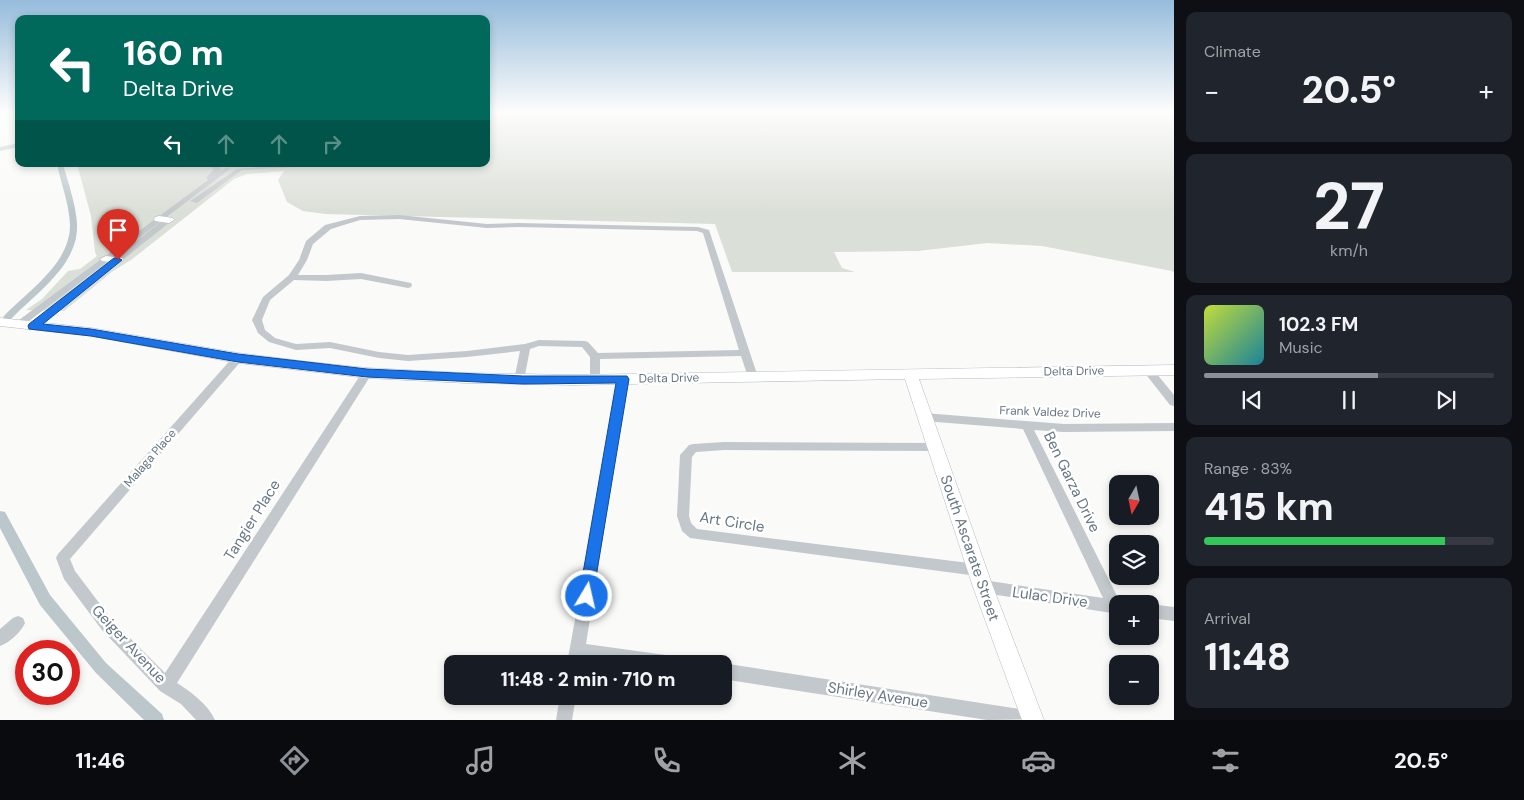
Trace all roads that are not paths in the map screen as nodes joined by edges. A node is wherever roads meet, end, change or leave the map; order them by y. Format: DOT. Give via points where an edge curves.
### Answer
graph roads {
  1 [pos="213,167"];
  2 [pos="244,167"];
  3 [pos="250,167"];
  4 [pos="227,169"];
  5 [pos="201,187"];
  6 [pos="164,220"];
  7 [pos="112,260"];
  8 [pos="292,276"];
  9 [pos="408,285"];
  10 [pos="0,322"];
  11 [pos="18,326"];
  12 [pos="33,326"];
  13 [pos="0,330"];
  14 [pos="526,347"];
  15 [pos="745,353"];
  16 [pos="595,356"];
  17 [pos="238,358"];
  18 [pos="1148,370"];
  19 [pos="1174,370"];
  20 [pos="367,373"];
  21 [pos="910,374"];
  22 [pos="753,377"];
  23 [pos="623,379"];
  24 [pos="519,380"];
  25 [pos="595,380"];
  26 [pos="1174,402"];
  27 [pos="924,417"];
  28 [pos="1027,426"];
  29 [pos="1174,427"];
  30 [pos="935,448"];
  31 [pos="63,558"];
  32 [pos="980,579"];
  33 [pos="1110,595"];
  34 [pos="1109,606"];
  35 [pos="1159,612"];
  36 [pos="1174,614"];
  37 [pos="18,623"];
  38 [pos="0,639"];
  39 [pos="576,655"];
  40 [pos="732,673"];
  41 [pos="166,685"];
  42 [pos="566,705"];
  43 [pos="1033,719"];
  44 [pos="207,720"];
  45 [pos="564,720"];
  1 -- 5 [label="street" via="218,170"];
  2 -- 4 [label="street"];
  3 -- 4 [label="street"];
  4 -- 5 [label="street"];
  4 -- 6 [label="street" via="200,196"];
  5 -- 6 [label="street"];
  6 -- 7 [label="street"];
  7 -- 11 [label="street"];
  7 -- 12 [label="street"];
  8 -- 9 [label="street" via="361,276"];
  8 -- 14 [label="street" via="266,299 256,320 261,331 272,340 296,347 330,345 408,358 438,358"];
  8 -- 15 [label="street" via="309,243 328,227 360,218 487,226 698,229 706,232"];
  10 -- 11 [label="main road, Delta Drive"];
  11 -- 12 [label="main road, Delta Drive"];
  11 -- 13 [label="main road, Delta Drive"];
  12 -- 17 [label="main road, Delta Drive" via="91,332"];
  14 -- 16 [label="street" via="538,342 586,344"];
  14 -- 24 [label="street"];
  15 -- 16 [label="street"];
  15 -- 22 [label="street"];
  16 -- 25 [label="street"];
  17 -- 20 [label="main road, Delta Drive"];
  17 -- 31 [label="street, Malaga Place"];
  18 -- 19 [label="main road, Delta Drive"];
  18 -- 21 [label="main road, Delta Drive"];
  18 -- 26 [label="street"];
  20 -- 24 [label="main road, Delta Drive"];
  20 -- 41 [label="street, Tangier Place"];
  21 -- 22 [label="main road, Delta Drive"];
  21 -- 27 [label="main road, South Ascarate Street"];
  22 -- 23 [label="main road, Delta Drive"];
  23 -- 25 [label="main road, Delta Drive"];
  23 -- 39 [label="street"];
  24 -- 25 [label="main road, Delta Drive"];
  27 -- 28 [label="street, Frank Valdez Drive"];
  27 -- 30 [label="main road, South Ascarate Street"];
  28 -- 29 [label="street, Frank Valdez Drive"];
  28 -- 33 [label="street, Ben Garza Drive"];
  30 -- 32 [label="main road, South Ascarate Street"];
  30 -- 32 [label="street, Art Circle" via="693,448 686,455 684,523 695,534"];
  31 -- 41 [label="street, Geiger Avenue" via="69,575 94,610"];
  32 -- 34 [label="street, Lulac Drive"];
  32 -- 43 [label="main road, South Ascarate Street"];
  35 -- 36 [label="street"];
  37 -- 38 [label="street"];
  40 -- 43 [label="street, Shirley Avenue"];
  41 -- 44 [label="street, Geiger Avenue" via="186,698"];
  42 -- 45 [label="street"];
}
